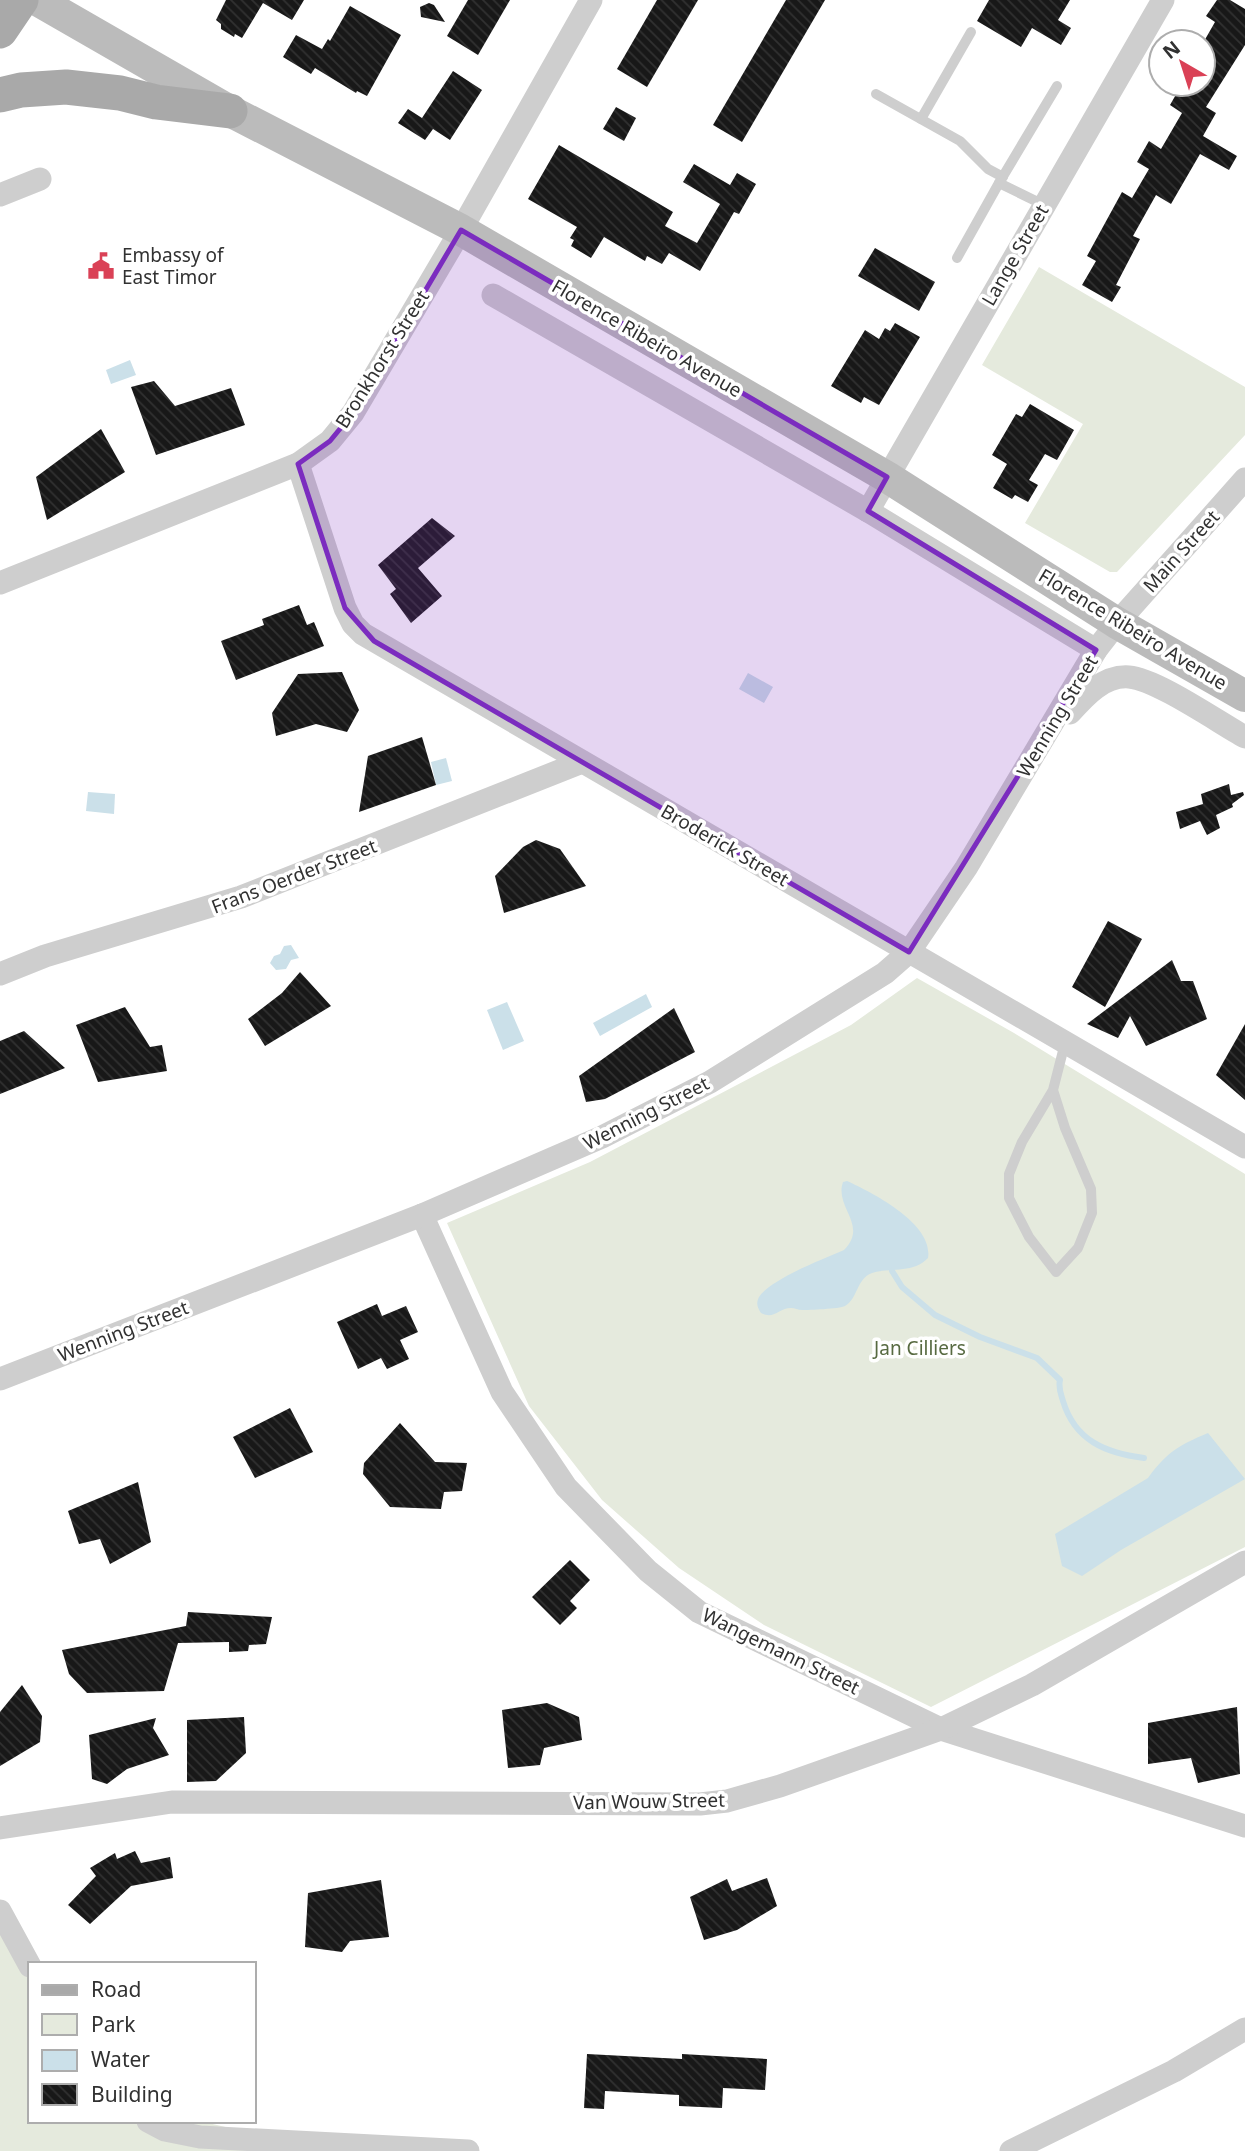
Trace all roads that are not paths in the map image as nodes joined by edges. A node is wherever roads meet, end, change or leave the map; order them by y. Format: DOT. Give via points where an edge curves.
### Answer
graph roads {
  1 [pos="21,0"];
  2 [pos="37,0"];
  3 [pos="591,0"];
  4 [pos="1163,0"];
  5 [pos="0,31"];
  6 [pos="971,32"];
  7 [pos="1057,86"];
  8 [pos="876,94"];
  9 [pos="0,95"];
  10 [pos="230,111"];
  11 [pos="920,119"];
  12 [pos="40,179"];
  13 [pos="1001,180"];
  14 [pos="0,195"];
  15 [pos="1044,205"];
  16 [pos="461,230"];
  17 [pos="957,258"];
  18 [pos="493,295"];
  19 [pos="298,464"];
  20 [pos="887,477"];
  21 [pos="1245,479"];
  22 [pos="868,511"];
  23 [pos="0,583"];
  24 [pos="1117,622"];
  25 [pos="1096,650"];
  26 [pos="1245,696"];
  27 [pos="1245,737"];
  28 [pos="1042,743"];
  29 [pos="582,762"];
  30 [pos="909,952"];
  31 [pos="0,974"];
  32 [pos="1065,1043"];
  33 [pos="1053,1090"];
  34 [pos="1245,1147"];
  35 [pos="422,1215"];
  36 [pos="0,1379"];
  37 [pos="1245,1562"];
  38 [pos="941,1729"];
  39 [pos="1245,1826"];
  40 [pos="0,1828"];
  41 [pos="0,1911"];
  42 [pos="28,1962"];
  43 [pos="1245,2029"];
  44 [pos="152,2123"];
  45 [pos="468,2151"];
  46 [pos="1011,2151"];
  1 -- 5 [label="main road"];
  2 -- 10 [label="main road, Florence Ribeiro Avenue"];
  3 -- 16 [label="street, Bronkhorst Street"];
  4 -- 15 [label="street, Lange Street"];
  6 -- 11 [label="lane"];
  7 -- 13 [label="lane"];
  8 -- 11 [label="lane"];
  9 -- 10 [label="main road" via="66,87"];
  10 -- 16 [label="main road, Florence Ribeiro Avenue"];
  11 -- 13 [label="lane" via="967,146"];
  12 -- 14 [label="street"];
  13 -- 15 [label="lane"];
  13 -- 17 [label="lane"];
  15 -- 20 [label="street, Lange Street"];
  16 -- 19 [label="street, Bronkhorst Street" via="353,413 330,441"];
  16 -- 20 [label="main road, Florence Ribeiro Avenue"];
  18 -- 22 [label="street"];
  19 -- 23 [label="street, Bronkhorst Street"];
  19 -- 29 [label="street, Broderick Street" via="353,624 374,641"];
  20 -- 22 [label="street, Lange Street"];
  20 -- 24 [label="main road, Florence Ribeiro Avenue"];
  21 -- 24 [label="street, Main Street"];
  22 -- 25 [label="street"];
  24 -- 25 [label="street, Wenning Street"];
  24 -- 26 [label="main road, Florence Ribeiro Avenue"];
  25 -- 28 [label="street, Wenning Street"];
  27 -- 28 [label="street" via="1153,684 1128,677 1098,685"];
  28 -- 30 [label="street, Wenning Street"];
  29 -- 30 [label="street, Broderick Street"];
  29 -- 31 [label="street, Frans Oerder Street" via="241,897"];
  30 -- 32 [label="street, Broderick Street"];
  30 -- 35 [label="street, Wenning Street" via="862,988 710,1082 602,1136"];
  32 -- 33 [label="lane"];
  32 -- 34 [label="street, Broderick Street"];
  33 -- 33 [label="lane" via="1091,1189 1092,1213 1078,1248 1056,1272 1029,1237 1009,1198 1009,1174 1022,1142"];
  35 -- 36 [label="street, Wenning Street"];
  35 -- 38 [label="street, Wangemann Street" via="502,1392 566,1487 600,1524 699,1612"];
  37 -- 38 [label="street, Van Wouw Street" via="1032,1685"];
  38 -- 39 [label="street, Wangemann Street"];
  38 -- 40 [label="street, Van Wouw Street" via="767,1790 700,1804 172,1802"];
  41 -- 42 [label="street"];
  43 -- 46 [label="street" via="1174,2071"];
  44 -- 45 [label="street" via="200,2137"];
}
